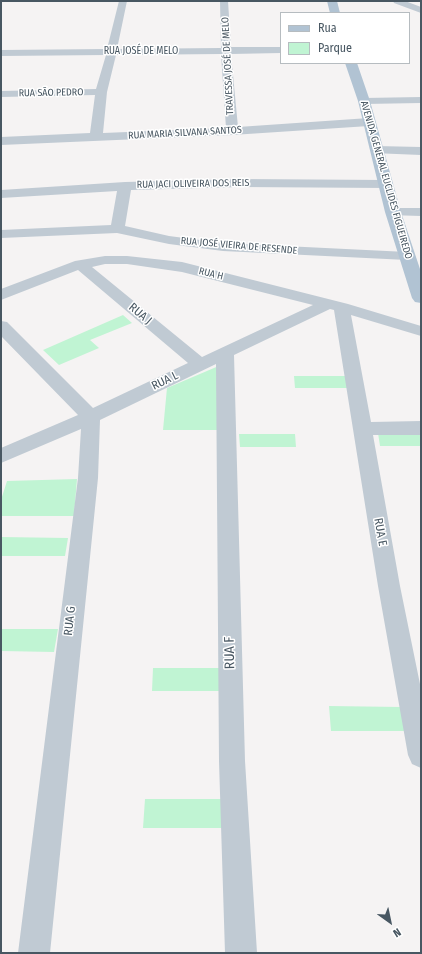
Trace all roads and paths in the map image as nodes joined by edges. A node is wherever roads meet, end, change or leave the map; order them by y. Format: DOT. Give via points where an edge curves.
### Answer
graph roads {
  1 [pos="123,1"];
  2 [pos="224,1"];
  3 [pos="332,1"];
  4 [pos="397,1"];
  5 [pos="421,10"];
  6 [pos="335,12"];
  7 [pos="280,50"];
  8 [pos="112,51"];
  9 [pos="226,51"];
  10 [pos="1,53"];
  11 [pos="351,64"];
  12 [pos="101,92"];
  13 [pos="1,94"];
  14 [pos="421,100"];
  15 [pos="364,101"];
  16 [pos="369,122"];
  17 [pos="232,131"];
  18 [pos="96,138"];
  19 [pos="1,141"];
  20 [pos="376,150"];
  21 [pos="421,151"];
  22 [pos="386,184"];
  23 [pos="125,186"];
  24 [pos="1,194"];
  25 [pos="393,212"];
  26 [pos="421,212"];
  27 [pos="117,229"];
  28 [pos="1,234"];
  29 [pos="407,256"];
  30 [pos="80,264"];
  31 [pos="1,295"];
  32 [pos="421,298"];
  33 [pos="335,306"];
  34 [pos="1,326"];
  35 [pos="421,331"];
  36 [pos="224,353"];
  37 [pos="200,364"];
  38 [pos="91,417"];
  39 [pos="421,428"];
  40 [pos="362,429"];
  41 [pos="1,456"];
  42 [pos="421,755"];
  43 [pos="34,953"];
  44 [pos="241,953"];
  1 -- 8 [label="street"];
  2 -- 9 [label="street, TRAVESSA JOSÉ DE MELO"];
  3 -- 6 [label="main road"];
  4 -- 5 [label="street"];
  7 -- 9 [label="street, RUA JOSÉ DE MELO"];
  8 -- 9 [label="street, RUA JOSÉ DE MELO"];
  8 -- 10 [label="street, RUA JOSÉ DE MELO"];
  8 -- 12 [label="street"];
  9 -- 17 [label="street, TRAVESSA JOSÉ DE MELO"];
  11 -- 15 [label="main road, AVENIDA GENERAL EUCLIDES FIGUEIREDO"];
  12 -- 13 [label="street, RUA SÃO PEDRO"];
  12 -- 18 [label="street"];
  14 -- 15 [label="street"];
  15 -- 16 [label="main road, AVENIDA GENERAL EUCLIDES FIGUEIREDO"];
  16 -- 17 [label="street, RUA MARIA SILVANA SANTOS"];
  16 -- 20 [label="main road, AVENIDA GENERAL EUCLIDES FIGUEIREDO"];
  17 -- 18 [label="street, RUA MARIA SILVANA SANTOS"];
  18 -- 19 [label="street, RUA MARIA SILVANA SANTOS"];
  20 -- 21 [label="street"];
  20 -- 22 [label="main road, AVENIDA GENERAL EUCLIDES FIGUEIREDO"];
  22 -- 23 [label="street, RUA JACI OLIVEIRA DOS REIS" via="241,183"];
  22 -- 25 [label="main road, AVENIDA GENERAL EUCLIDES FIGUEIREDO"];
  23 -- 24 [label="street, RUA JACI OLIVEIRA DOS REIS"];
  23 -- 27 [label="street"];
  25 -- 26 [label="street"];
  25 -- 29 [label="main road, AVENIDA GENERAL EUCLIDES FIGUEIREDO"];
  27 -- 28 [label="street, RUA JOSÉ VIEIRA DE RESENDE"];
  27 -- 29 [label="street, RUA JOSÉ VIEIRA DE RESENDE" via="169,240 223,247"];
  29 -- 32 [label="main road, AVENIDA GENERAL EUCLIDES FIGUEIREDO"];
  30 -- 31 [label="street, RUA H"];
  30 -- 33 [label="street, RUA H" via="115,259 182,267"];
  30 -- 37 [label="street, RUA J"];
  33 -- 35 [label="street, RUA H"];
  33 -- 36 [label="street, RUA L"];
  33 -- 40 [label="street, RUA E"];
  34 -- 38 [label="street"];
  36 -- 37 [label="street, RUA L"];
  36 -- 44 [label="street, RUA F" via="232,761"];
  37 -- 38 [label="street, RUA L"];
  38 -- 41 [label="street, RUA L"];
  38 -- 43 [label="street, RUA G" via="88,478"];
  39 -- 40 [label="street"];
  40 -- 42 [label="street, RUA E"];
}
